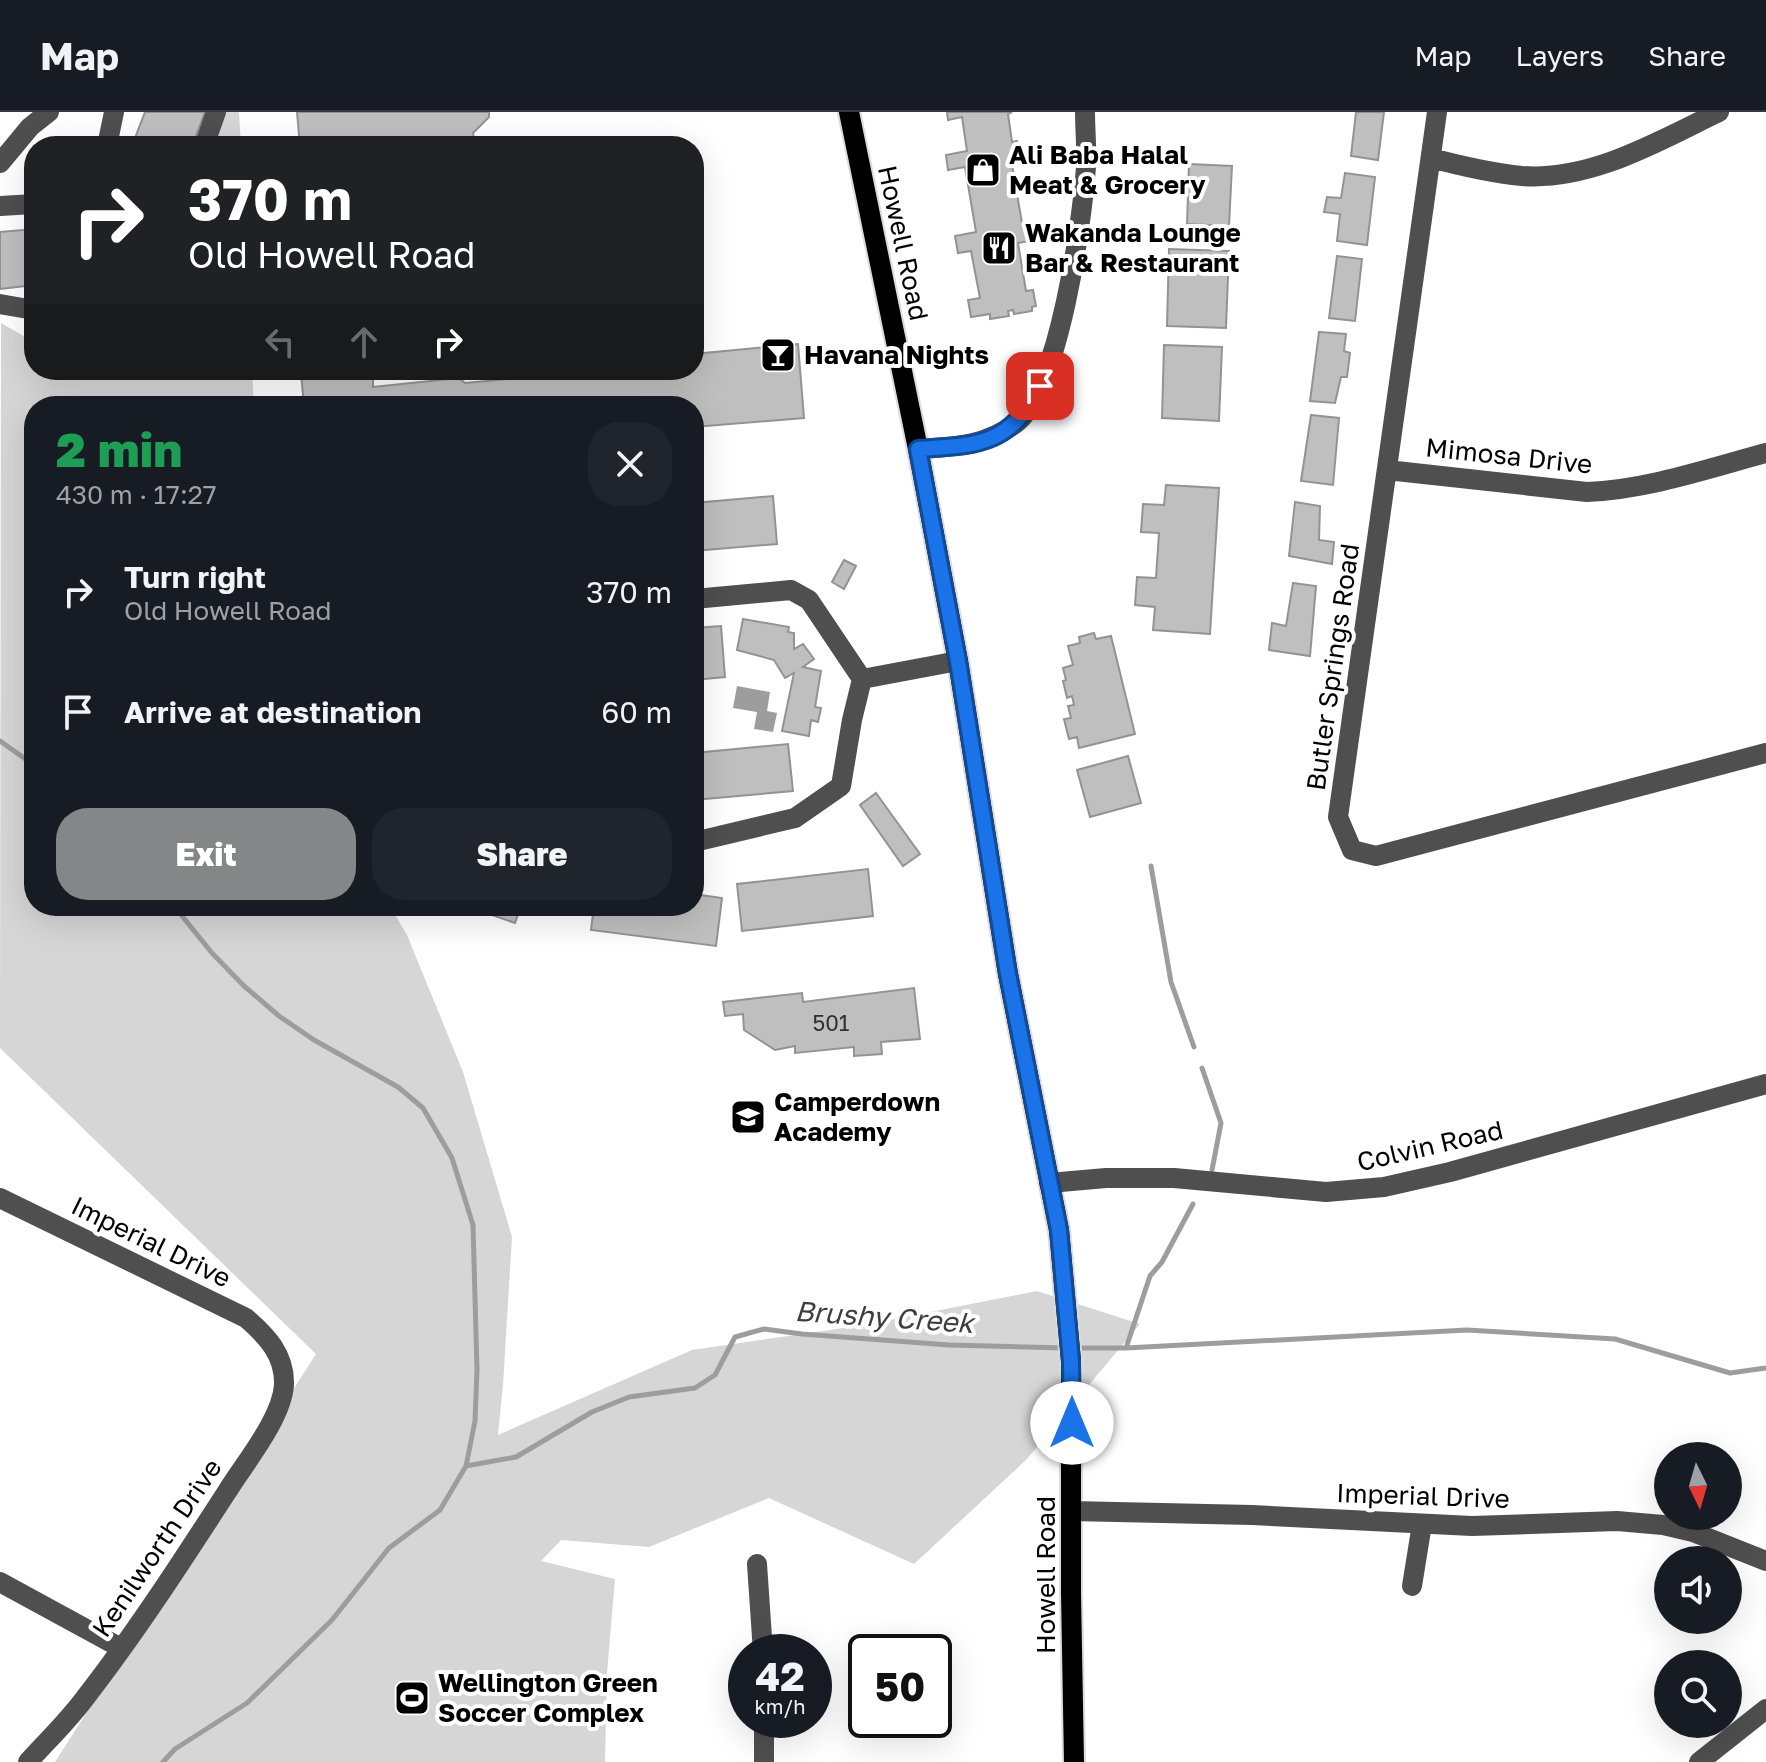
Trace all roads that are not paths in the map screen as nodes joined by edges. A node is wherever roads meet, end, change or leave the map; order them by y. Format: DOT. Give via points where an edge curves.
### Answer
graph roads {
  1 [pos="49,112"];
  2 [pos="114,112"];
  3 [pos="216,112"];
  4 [pos="849,112"];
  5 [pos="1085,112"];
  6 [pos="1437,112"];
  7 [pos="1719,112"];
  8 [pos="109,136"];
  9 [pos="208,136"];
  10 [pos="1431,158"];
  11 [pos="0,163"];
  12 [pos="24,205"];
  13 [pos="0,206"];
  14 [pos="0,304"];
  15 [pos="24,308"];
  16 [pos="918,449"];
  17 [pos="1766,453"];
  18 [pos="1387,470"];
  19 [pos="704,598"];
  20 [pos="958,661"];
  21 [pos="862,679"];
  22 [pos="1766,753"];
  23 [pos="704,840"];
  24 [pos="1766,1084"];
  25 [pos="1049,1183"];
  26 [pos="0,1198"];
  27 [pos="272,1343"];
  28 [pos="1071,1511"];
  29 [pos="1422,1524"];
  30 [pos="1766,1561"];
  31 [pos="757,1564"];
  32 [pos="0,1582"];
  33 [pos="1412,1586"];
  34 [pos="762,1634"];
  35 [pos="121,1648"];
  36 [pos="1766,1709"];
  37 [pos="764,1738"];
  38 [pos="28,1762"];
  39 [pos="764,1762"];
  40 [pos="1074,1762"];
  41 [pos="1699,1762"];
  1 -- 11 [label="street"];
  2 -- 8 [label="street"];
  3 -- 9 [label="street"];
  4 -- 16 [label="main road, Howell Road"];
  5 -- 16 [label="street" via="1079,236 1066,304 1040,386 1027,412 999,434 971,446"];
  6 -- 10 [label="street, Butler Springs Road"];
  7 -- 10 [label="street" via="1603,163 1551,175 1522,176"];
  10 -- 18 [label="street, Butler Springs Road"];
  12 -- 13 [label="street"];
  14 -- 15 [label="street"];
  16 -- 20 [label="main road, Howell Road"];
  17 -- 18 [label="street, Mimosa Drive" via="1654,484 1601,491"];
  18 -- 22 [label="street, Butler Springs Road" via="1338,817 1352,850 1376,856"];
  19 -- 21 [label="street" via="791,590 809,600"];
  20 -- 21 [label="street"];
  20 -- 25 [label="main road, Howell Road" via="1008,974"];
  21 -- 23 [label="street" via="841,786 795,818"];
  24 -- 25 [label="street, Colvin Road" via="1384,1187 1326,1192 1160,1178"];
  25 -- 28 [label="main road, Howell Road" via="1066,1294"];
  26 -- 27 [label="street, Imperial Drive" via="235,1311"];
  27 -- 35 [label="street, Kenilworth Drive" via="284,1384 279,1404 178,1568"];
  28 -- 29 [label="street, Imperial Drive"];
  28 -- 40 [label="main road, Howell Road"];
  29 -- 30 [label="street, Imperial Drive" via="1663,1525 1716,1539"];
  29 -- 33 [label="street"];
  31 -- 34 [label="street"];
  32 -- 35 [label="street"];
  35 -- 38 [label="street, Kenilworth Drive" via="84,1700"];
  36 -- 41 [label="street"];
  37 -- 39 [label="street"];
}
